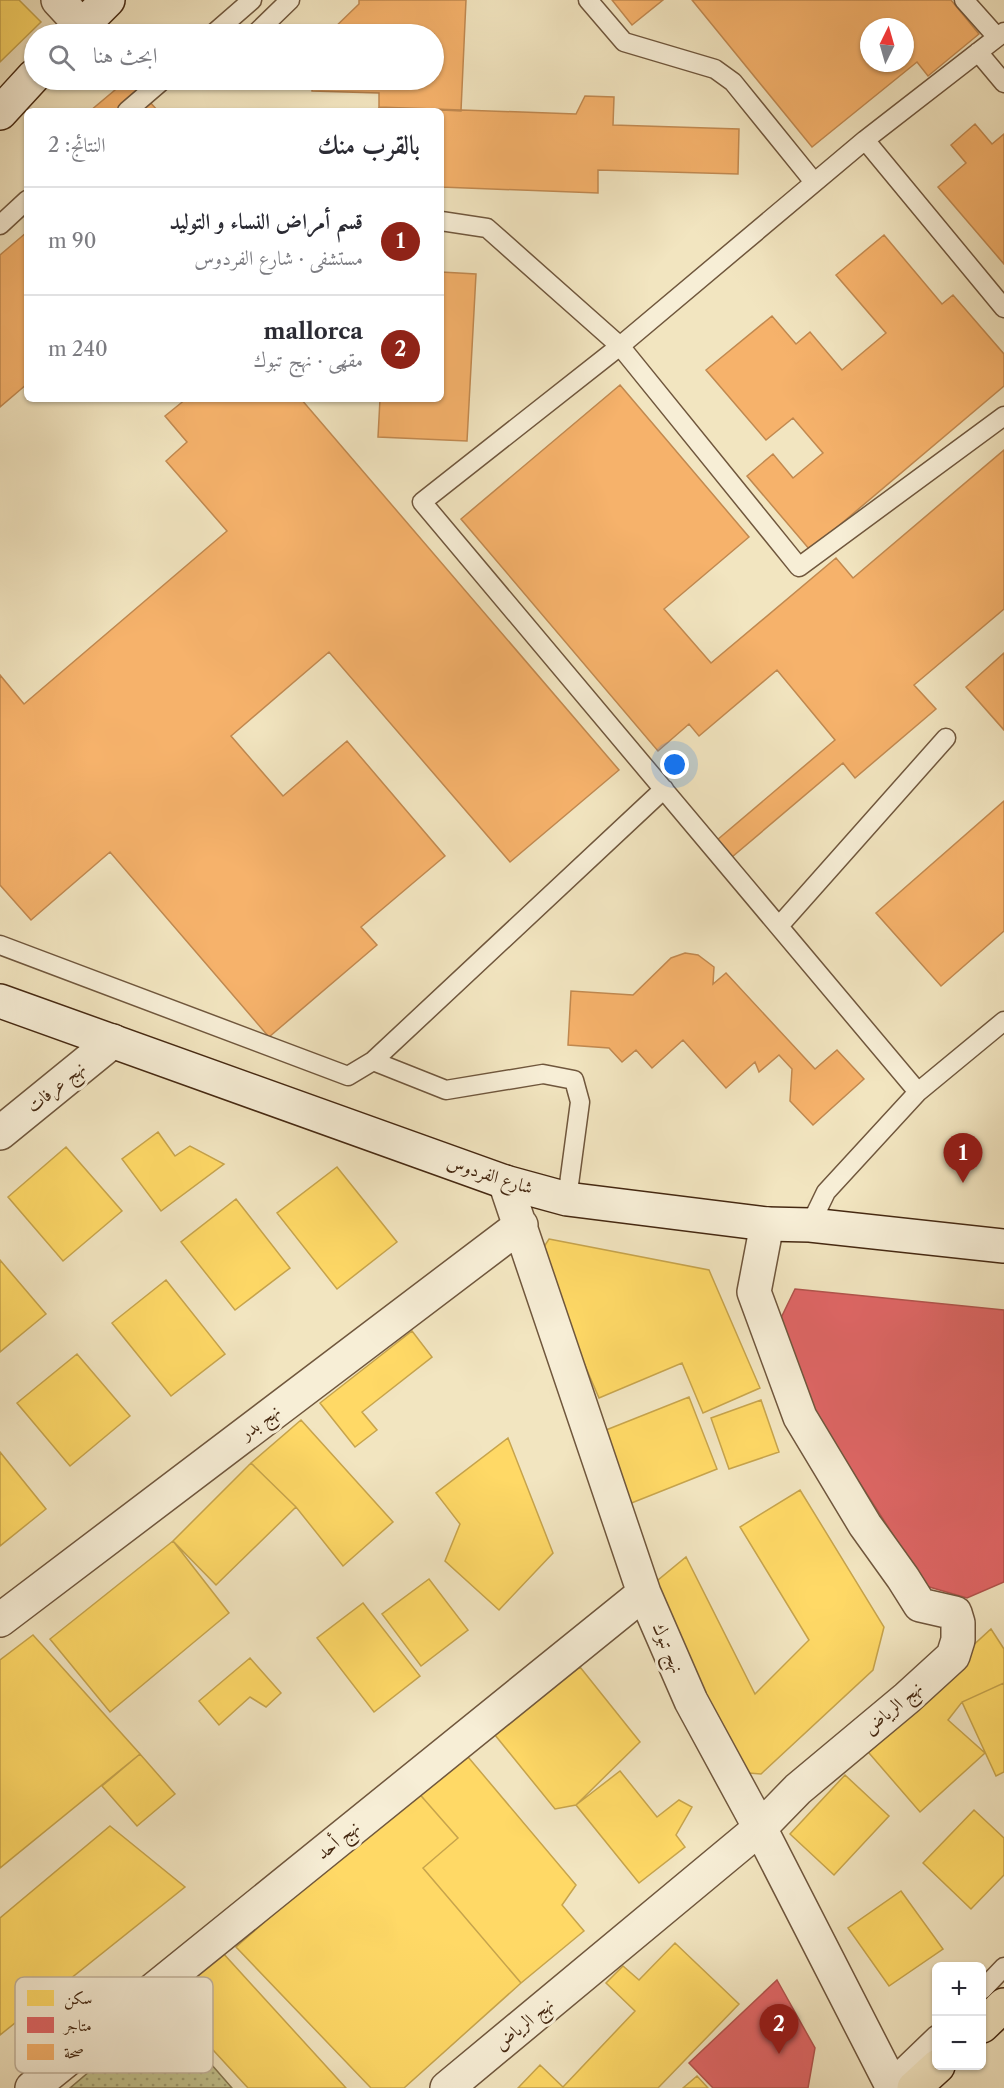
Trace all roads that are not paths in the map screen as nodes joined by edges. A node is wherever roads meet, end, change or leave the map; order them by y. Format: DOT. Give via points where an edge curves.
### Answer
graph roads {
  1 [pos="58,0"];
  2 [pos="108,0"];
  3 [pos="252,0"];
  4 [pos="290,0"];
  5 [pos="588,0"];
  6 [pos="964,0"];
  7 [pos="74,24"];
  8 [pos="84,24"];
  9 [pos="224,24"];
  10 [pos="265,24"];
  11 [pos="1001,34"];
  12 [pos="978,52"];
  13 [pos="1004,83"];
  14 [pos="24,87"];
  15 [pos="151,90"];
  16 [pos="130,108"];
  17 [pos="0,112"];
  18 [pos="865,140"];
  19 [pos="814,182"];
  20 [pos="24,204"];
  21 [pos="444,221"];
  22 [pos="0,225"];
  23 [pos="1004,308"];
  24 [pos="620,346"];
  25 [pos="1004,416"];
  26 [pos="946,738"];
  27 [pos="664,789"];
  28 [pos="779,926"];
  29 [pos="0,945"];
  30 [pos="0,1001"];
  31 [pos="1004,1021"];
  32 [pos="113,1041"];
  33 [pos="373,1061"];
  34 [pos="918,1092"];
  35 [pos="0,1133"];
  36 [pos="505,1182"];
  37 [pos="567,1198"];
  38 [pos="767,1224"];
  39 [pos="521,1225"];
  40 [pos="810,1225"];
  41 [pos="1004,1246"];
  42 [pos="644,1593"];
  43 [pos="0,1620"];
  44 [pos="760,1828"];
  45 [pos="1004,1967"];
  46 [pos="169,1977"];
  47 [pos="986,1985"];
  48 [pos="1004,2005"];
  49 [pos="986,2021"];
  50 [pos="932,2040"];
  51 [pos="932,2069"];
  52 [pos="51,2073"];
  53 [pos="895,2086"];
  54 [pos="32,2088"];
  55 [pos="447,2088"];
  1 -- 7 [label="street"];
  2 -- 8 [label="street"];
  3 -- 9 [label="lane"];
  4 -- 10 [label="lane"];
  5 -- 19 [label="lane" via="624,42 715,69 733,81"];
  6 -- 11 [label="lane"];
  11 -- 12 [label="lane"];
  12 -- 13 [label="lane"];
  12 -- 18 [label="lane"];
  14 -- 17 [label="street"];
  15 -- 16 [label="lane"];
  18 -- 19 [label="lane"];
  18 -- 23 [label="lane"];
  19 -- 24 [label="lane"];
  20 -- 22 [label="lane"];
  21 -- 24 [label="lane" via="487,228"];
  24 -- 25 [label="lane" via="799,567"];
  24 -- 27 [label="lane" via="422,502"];
  26 -- 28 [label="lane"];
  27 -- 28 [label="lane"];
  27 -- 33 [label="lane"];
  28 -- 34 [label="lane"];
  29 -- 33 [label="lane" via="348,1076"];
  30 -- 32 [label="street, شارع الفردوس"];
  31 -- 34 [label="lane"];
  32 -- 35 [label="street, نهج عرفات"];
  32 -- 36 [label="street, شارع الفردوس"];
  33 -- 37 [label="lane" via="446,1090 543,1074 574,1080 580,1101"];
  34 -- 40 [label="lane" via="826,1192"];
  36 -- 37 [label="street, شارع الفردوس"];
  36 -- 39 [label="street, نهج تبوك"];
  37 -- 38 [label="street, شارع الفردوس"];
  38 -- 40 [label="street, شارع الفردوس"];
  38 -- 44 [label="street, نهج الرياض" via="754,1292 800,1417 865,1525 920,1605 955,1613 958,1640 953,1656 798,1789"];
  39 -- 42 [label="street, نهج تبوك"];
  39 -- 43 [label="street, نهج بدر"];
  40 -- 41 [label="street, شارع الفردوس"];
  42 -- 44 [label="street, نهج تبوك" via="691,1701"];
  42 -- 46 [label="street, نهج أحد"];
  44 -- 53 [label="street, نهج تبوك"];
  44 -- 55 [label="street, نهج الرياض"];
  45 -- 47 [label="lane"];
  48 -- 49 [label="main road"];
  50 -- 53 [label="lane"];
  51 -- 53 [label="main road"];
  52 -- 54 [label="street, نهج أحد"];
}
